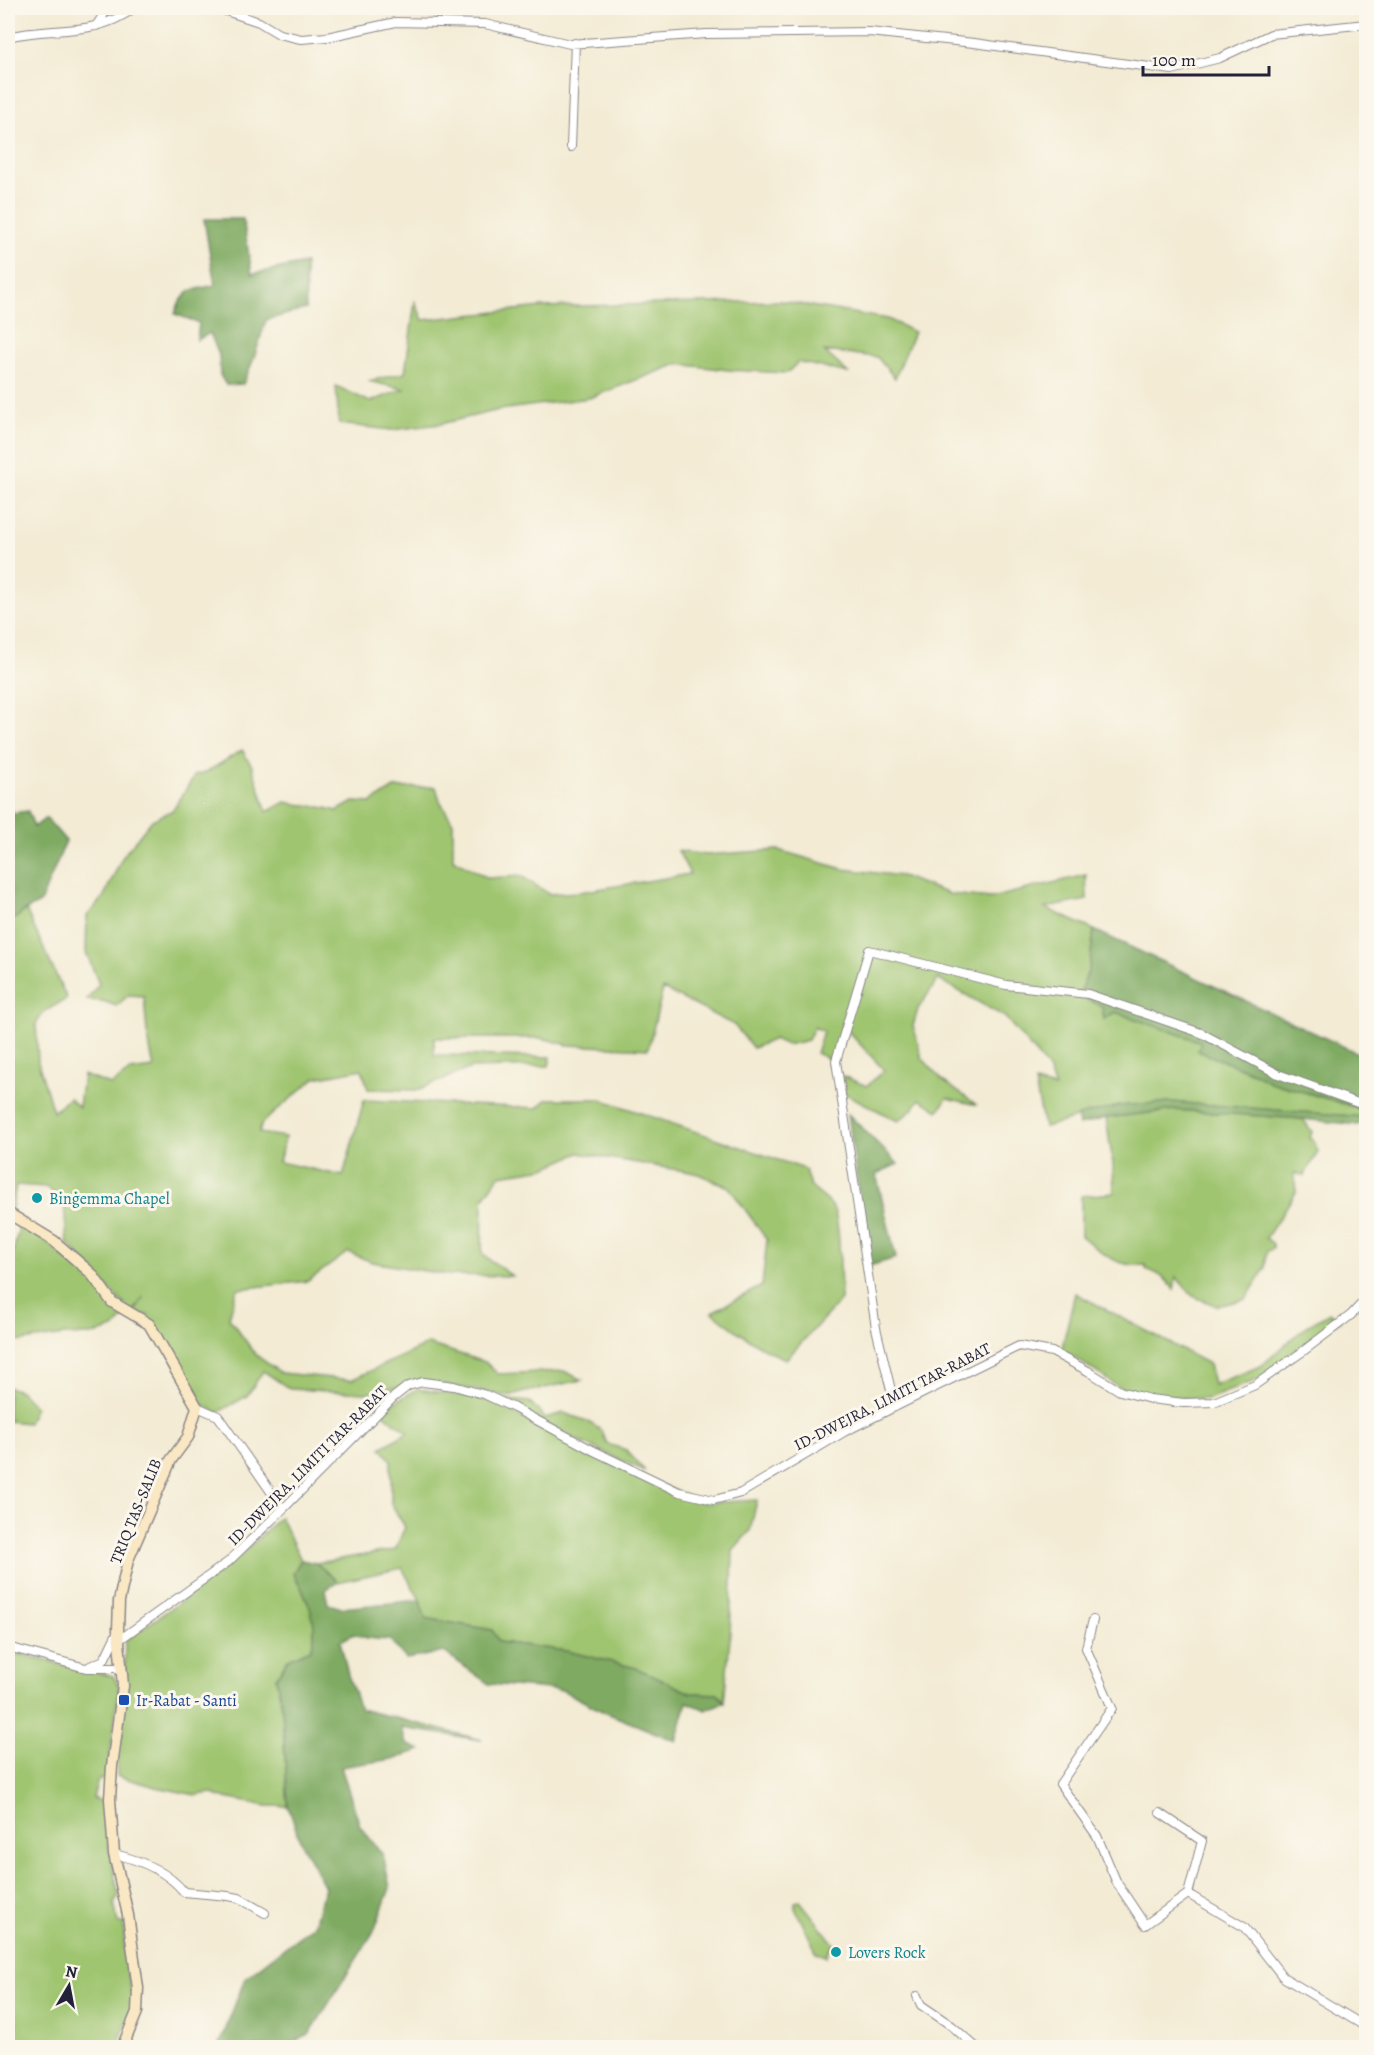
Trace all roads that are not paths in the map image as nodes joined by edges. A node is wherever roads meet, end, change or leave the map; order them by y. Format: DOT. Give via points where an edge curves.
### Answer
graph roads {
  1 [pos="108,8"];
  2 [pos="134,8"];
  3 [pos="216,8"];
  4 [pos="1366,24"];
  5 [pos="96,26"];
  6 [pos="8,37"];
  7 [pos="575,43"];
  8 [pos="571,147"];
  9 [pos="1366,1106"];
  10 [pos="8,1213"];
  11 [pos="1366,1299"];
  12 [pos="197,1407"];
  13 [pos="895,1407"];
  14 [pos="284,1509"];
  15 [pos="1093,1620"];
  16 [pos="119,1635"];
  17 [pos="8,1647"];
  18 [pos="86,1668"];
  19 [pos="121,1668"];
  20 [pos="1160,1813"];
  21 [pos="114,1854"];
  22 [pos="1188,1894"];
  23 [pos="264,1913"];
  24 [pos="917,1996"];
  25 [pos="1366,2026"];
  26 [pos="122,2048"];
  27 [pos="977,2048"];
  1 -- 5 [label="street"];
  2 -- 5 [label="street"];
  3 -- 7 [label="street" via="301,39 350,33 387,23 443,23 485,24"];
  4 -- 7 [label="street" via="1271,34 1220,58 1172,70 869,32 706,34"];
  5 -- 6 [label="street"];
  7 -- 8 [label="street"];
  9 -- 13 [label="street" via="1278,1074 1201,1033 1088,994 1006,985 869,950 836,1061 876,1328"];
  10 -- 12 [label="street" via="54,1241 91,1273 112,1302 149,1324"];
  11 -- 13 [label="street, ID-DWEJRA, LIMITI TAR-RABAT" via="1311,1346 1255,1385 1214,1402 1184,1403 1120,1391 1052,1352 1019,1346"];
  12 -- 14 [label="street" via="218,1416"];
  12 -- 16 [label="street, TRIQ TAS-SALIB" via="188,1437 171,1460 129,1560 119,1600"];
  13 -- 14 [label="street, ID-DWEJRA, LIMITI TAR-RABAT" via="844,1432 741,1493 714,1500 679,1492 486,1395 423,1382 394,1396"];
  14 -- 16 [label="street, ID-DWEJRA, LIMITI TAR-RABAT" via="228,1562"];
  15 -- 22 [label="street" via="1086,1648 1112,1708 1060,1784 1097,1836 1117,1883 1145,1924"];
  16 -- 18 [label="street" via="104,1660"];
  16 -- 19 [label="street, TRIQ TAS-SALIB"];
  17 -- 18 [label="street"];
  18 -- 19 [label="street"];
  19 -- 21 [label="street, TRIQ TAS-SALIB" via="123,1686 110,1799"];
  20 -- 22 [label="street" via="1202,1841"];
  21 -- 23 [label="street" via="137,1859 175,1881 184,1892 239,1898"];
  21 -- 26 [label="street, TRIQ TAS-SALIB" via="128,1915 138,1988 137,2012"];
  22 -- 25 [label="street" via="1244,1927 1283,1977"];
  24 -- 27 [label="street" via="921,2005"];
}
